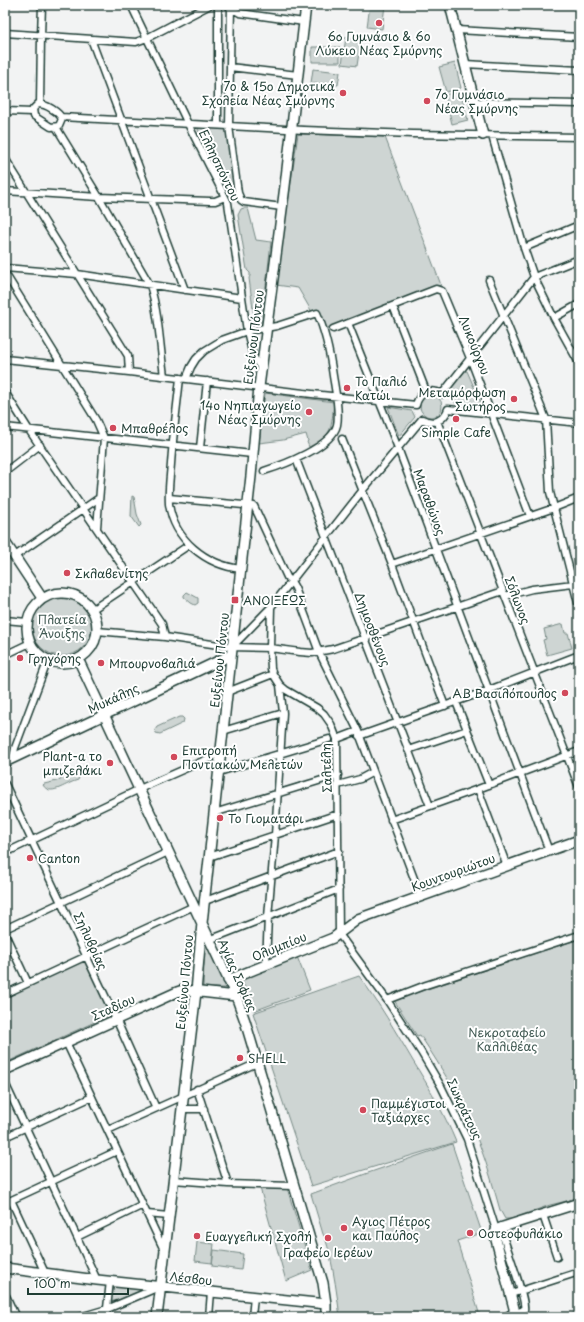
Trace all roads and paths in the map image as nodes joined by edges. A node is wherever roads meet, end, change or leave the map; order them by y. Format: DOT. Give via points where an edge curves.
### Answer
graph roads {
  1 [pos="37,5"];
  2 [pos="42,5"];
  3 [pos="131,5"];
  4 [pos="210,5"];
  5 [pos="218,5"];
  6 [pos="306,5"];
  7 [pos="450,5"];
  8 [pos="230,6"];
  9 [pos="42,13"];
  10 [pos="304,22"];
  11 [pos="457,30"];
  12 [pos="5,33"];
  13 [pos="41,36"];
  14 [pos="579,37"];
  15 [pos="147,38"];
  16 [pos="91,39"];
  17 [pos="465,64"];
  18 [pos="230,67"];
  19 [pos="579,70"];
  20 [pos="298,75"];
  21 [pos="475,102"];
  22 [pos="40,104"];
  23 [pos="579,104"];
  24 [pos="5,111"];
  25 [pos="32,112"];
  26 [pos="61,117"];
  27 [pos="121,120"];
  28 [pos="188,124"];
  29 [pos="218,125"];
  30 [pos="229,126"];
  31 [pos="56,127"];
  32 [pos="291,129"];
  33 [pos="487,136"];
  34 [pos="579,137"];
  35 [pos="5,158"];
  36 [pos="5,191"];
  37 [pos="25,192"];
  38 [pos="99,197"];
  39 [pos="225,197"];
  40 [pos="150,198"];
  41 [pos="282,207"];
  42 [pos="579,225"];
  43 [pos="524,248"];
  44 [pos="579,260"];
  45 [pos="5,268"];
  46 [pos="5,273"];
  47 [pos="77,274"];
  48 [pos="534,277"];
  49 [pos="489,280"];
  50 [pos="150,285"];
  51 [pos="185,290"];
  52 [pos="242,298"];
  53 [pos="579,304"];
  54 [pos="393,306"];
  55 [pos="504,316"];
  56 [pos="554,318"];
  57 [pos="348,323"];
  58 [pos="267,327"];
  59 [pos="333,328"];
  60 [pos="247,331"];
  61 [pos="470,358"];
  62 [pos="578,358"];
  63 [pos="5,359"];
  64 [pos="62,365"];
  65 [pos="262,367"];
  66 [pos="129,372"];
  67 [pos="164,376"];
  68 [pos="183,378"];
  69 [pos="207,381"];
  70 [pos="259,387"];
  71 [pos="5,392"];
  72 [pos="426,392"];
  73 [pos="336,397"];
  74 [pos="380,401"];
  75 [pos="490,412"];
  76 [pos="546,419"];
  77 [pos="437,421"];
  78 [pos="579,422"];
  79 [pos="5,427"];
  80 [pos="29,430"];
  81 [pos="104,438"];
  82 [pos="342,439"];
  83 [pos="40,445"];
  84 [pos="172,446"];
  85 [pos="200,448"];
  86 [pos="398,448"];
  87 [pos="252,454"];
  88 [pos="296,459"];
  89 [pos="5,472"];
  90 [pos="264,472"];
  91 [pos="362,491"];
  92 [pos="99,498"];
  93 [pos="169,498"];
  94 [pos="579,498"];
  95 [pos="247,506"];
  96 [pos="554,508"];
  97 [pos="84,509"];
  98 [pos="530,516"];
  99 [pos="97,528"];
  100 [pos="481,534"];
  101 [pos="327,536"];
  102 [pos="5,542"];
  103 [pos="189,545"];
  104 [pos="435,549"];
  105 [pos="15,556"];
  106 [pos="392,564"];
  107 [pos="241,570"];
  108 [pos="291,581"];
  109 [pos="132,582"];
  110 [pos="573,584"];
  111 [pos="577,592"];
  112 [pos="504,593"];
  113 [pos="42,598"];
  114 [pos="456,606"];
  115 [pos="579,607"];
  116 [pos="271,608"];
  117 [pos="93,609"];
  118 [pos="5,620"];
  119 [pos="412,621"];
  120 [pos="27,622"];
  121 [pos="98,631"];
  122 [pos="165,637"];
  123 [pos="365,638"];
  124 [pos="30,643"];
  125 [pos="270,648"];
  126 [pos="232,651"];
  127 [pos="319,652"];
  128 [pos="5,655"];
  129 [pos="579,655"];
  130 [pos="78,659"];
  131 [pos="48,660"];
  132 [pos="534,672"];
  133 [pos="273,674"];
  134 [pos="280,685"];
  135 [pos="488,690"];
  136 [pos="227,692"];
  137 [pos="456,702"];
  138 [pos="444,706"];
  139 [pos="283,713"];
  140 [pos="104,715"];
  141 [pos="398,722"];
  142 [pos="467,730"];
  143 [pos="223,731"];
  144 [pos="358,733"];
  145 [pos="329,738"];
  146 [pos="337,739"];
  147 [pos="408,750"];
  148 [pos="579,751"];
  149 [pos="221,753"];
  150 [pos="280,753"];
  151 [pos="566,756"];
  152 [pos="9,760"];
  153 [pos="219,772"];
  154 [pos="373,772"];
  155 [pos="520,773"];
  156 [pos="338,775"];
  157 [pos="5,784"];
  158 [pos="338,785"];
  159 [pos="489,785"];
  160 [pos="579,787"];
  161 [pos="478,789"];
  162 [pos="139,790"];
  163 [pos="278,794"];
  164 [pos="430,806"];
  165 [pos="214,813"];
  166 [pos="338,814"];
  167 [pos="391,820"];
  168 [pos="275,835"];
  169 [pos="579,840"];
  170 [pos="32,841"];
  171 [pos="339,851"];
  172 [pos="549,851"];
  173 [pos="168,852"];
  174 [pos="5,853"];
  175 [pos="209,856"];
  176 [pos="507,866"];
  177 [pos="272,876"];
  178 [pos="339,889"];
  179 [pos="206,891"];
  180 [pos="190,897"];
  181 [pos="421,897"];
  182 [pos="205,901"];
  183 [pos="61,902"];
  184 [pos="194,906"];
  185 [pos="268,917"];
  186 [pos="202,923"];
  187 [pos="5,929"];
  188 [pos="5,934"];
  189 [pos="339,934"];
  190 [pos="579,935"];
  191 [pos="209,940"];
  192 [pos="86,956"];
  193 [pos="266,964"];
  194 [pos="228,980"];
  195 [pos="28,983"];
  196 [pos="199,992"];
  197 [pos="5,994"];
  198 [pos="236,996"];
  199 [pos="387,1000"];
  200 [pos="116,1018"];
  201 [pos="66,1042"];
  202 [pos="257,1063"];
  203 [pos="5,1070"];
  204 [pos="5,1083"];
  205 [pos="198,1089"];
  206 [pos="184,1095"];
  207 [pos="92,1097"];
  208 [pos="156,1108"];
  209 [pos="182,1109"];
  210 [pos="204,1109"];
  211 [pos="26,1128"];
  212 [pos="108,1130"];
  213 [pos="5,1137"];
  214 [pos="117,1151"];
  215 [pos="173,1180"];
  216 [pos="50,1182"];
  217 [pos="228,1184"];
  218 [pos="294,1186"];
  219 [pos="8,1201"];
  220 [pos="579,1203"];
  221 [pos="143,1205"];
  222 [pos="147,1214"];
  223 [pos="543,1215"];
  224 [pos="169,1216"];
  225 [pos="496,1230"];
  226 [pos="77,1237"];
  227 [pos="165,1251"];
  228 [pos="557,1257"];
  229 [pos="5,1268"];
  230 [pos="579,1272"];
  231 [pos="45,1273"];
  232 [pos="97,1280"];
  233 [pos="110,1281"];
  234 [pos="161,1287"];
  235 [pos="520,1291"];
  236 [pos="212,1292"];
  237 [pos="511,1294"];
  238 [pos="5,1297"];
  239 [pos="254,1297"];
  240 [pos="326,1304"];
  241 [pos="107,1309"];
  242 [pos="513,1316"];
  243 [pos="579,1316"];
  244 [pos="14,1317"];
  245 [pos="80,1317"];
  246 [pos="106,1317"];
  247 [pos="157,1317"];
  248 [pos="209,1317"];
  249 [pos="252,1317"];
  250 [pos="326,1317"];
  251 [pos="575,1317"];
  1 -- 9 [label="street"];
  2 -- 9 [label="street"];
  3 -- 15 [label="street, Ελλησπόντου"];
  4 -- 15 [label="street"];
  5 -- 29 [label="street"];
  6 -- 10 [label="street, Ευξείνου Πόντου"];
  7 -- 11 [label="street"];
  8 -- 10 [label="street" via="240,13"];
  8 -- 18 [label="street"];
  9 -- 13 [label="street"];
  10 -- 20 [label="street, Ευξείνου Πόντου"];
  11 -- 14 [label="street"];
  11 -- 17 [label="street"];
  12 -- 13 [label="street"];
  13 -- 16 [label="street"];
  13 -- 22 [label="street"];
  15 -- 16 [label="street" via="136,42"];
  15 -- 28 [label="street, Ελλησπόντου"];
  16 -- 27 [label="street"];
  17 -- 19 [label="street"];
  17 -- 21 [label="street"];
  18 -- 20 [label="street"];
  18 -- 30 [label="street"];
  20 -- 32 [label="street, Ευξείνου Πόντου"];
  21 -- 23 [label="street"];
  21 -- 33 [label="street"];
  22 -- 25 [label="street" via="35,105"];
  22 -- 26 [label="street"];
  24 -- 25 [label="street"];
  25 -- 31 [label="street" via="36,118 51,127"];
  26 -- 27 [label="street"];
  26 -- 31 [label="street" via="60,124"];
  27 -- 28 [label="street"];
  27 -- 40 [label="street"];
  28 -- 29 [label="street"];
  28 -- 39 [label="street, Ελλησπόντου"];
  29 -- 30 [label="street"];
  30 -- 32 [label="street"];
  30 -- 41 [label="street" via="241,200"];
  31 -- 38 [label="street"];
  32 -- 33 [label="street"];
  32 -- 41 [label="street, Ευξείνου Πόντου"];
  33 -- 34 [label="street"];
  33 -- 43 [label="street"];
  35 -- 37 [label="street"];
  36 -- 37 [label="street"];
  37 -- 38 [label="street"];
  37 -- 47 [label="street"];
  38 -- 40 [label="street"];
  38 -- 50 [label="street"];
  39 -- 40 [label="street" via="210,201"];
  39 -- 52 [label="street, Ελλησπόντου" via="230,210"];
  40 -- 51 [label="street"];
  41 -- 58 [label="street, Ευξείνου Πόντου"];
  42 -- 43 [label="street"];
  43 -- 48 [label="street"];
  44 -- 48 [label="street"];
  45 -- 47 [label="street"];
  46 -- 64 [label="street"];
  47 -- 50 [label="street"];
  47 -- 66 [label="street" via="128,356"];
  48 -- 55 [label="street"];
  48 -- 56 [label="street"];
  49 -- 55 [label="street"];
  50 -- 51 [label="street"];
  50 -- 67 [label="street"];
  51 -- 52 [label="street"];
  52 -- 60 [label="street, Ελλησπόντου"];
  53 -- 56 [label="street"];
  54 -- 57 [label="street, Λυκούργου"];
  54 -- 61 [label="street, Λυκούργου" via="436,289 442,291"];
  54 -- 72 [label="street"];
  55 -- 61 [label="street"];
  55 -- 76 [label="street"];
  56 -- 62 [label="street"];
  57 -- 59 [label="street, Λυκούργου"];
  57 -- 74 [label="street, Μαραθώνος"];
  58 -- 60 [label="street"];
  58 -- 65 [label="street, Ευξείνου Πόντου"];
  58 -- 73 [label="street" via="317,314 328,346"];
  60 -- 65 [label="street, Ελλησπόντου" via="253,356"];
  60 -- 68 [label="street" via="222,340 204,351"];
  61 -- 72 [label="street" via="442,394 432,390"];
  61 -- 75 [label="street, Λυκούργου"];
  63 -- 64 [label="street"];
  64 -- 66 [label="street"];
  64 -- 81 [label="street" via="96,420"];
  65 -- 70 [label="street, Ευξείνου Πόντου"];
  66 -- 67 [label="street"];
  67 -- 68 [label="street"];
  68 -- 69 [label="street"];
  68 -- 84 [label="street"];
  69 -- 70 [label="street"];
  69 -- 85 [label="street"];
  70 -- 73 [label="street"];
  70 -- 87 [label="street, Ευξείνου Πόντου"];
  71 -- 80 [label="street"];
  72 -- 74 [label="street" via="419,397 416,405"];
  73 -- 74 [label="street"];
  73 -- 88 [label="street" via="337,425 334,430 318,447"];
  74 -- 86 [label="street, Μαραθώνος"];
  75 -- 76 [label="street"];
  75 -- 77 [label="street" via="448,409"];
  75 -- 98 [label="street, Λυκούργου"];
  76 -- 78 [label="street"];
  76 -- 96 [label="street" via="550,492"];
  77 -- 86 [label="street" via="422,419"];
  77 -- 100 [label="street, Σόλωνος"];
  79 -- 80 [label="street"];
  80 -- 81 [label="street"];
  80 -- 83 [label="street"];
  81 -- 84 [label="street"];
  81 -- 92 [label="street"];
  82 -- 91 [label="street"];
  83 -- 89 [label="street"];
  83 -- 97 [label="street"];
  84 -- 85 [label="street"];
  84 -- 93 [label="street"];
  85 -- 87 [label="street"];
  86 -- 91 [label="street"];
  86 -- 104 [label="street, Μαραθώνος"];
  87 -- 95 [label="street, Ευξείνου Πόντου"];
  88 -- 90 [label="street"];
  88 -- 101 [label="street, Δημοσθένους"];
  91 -- 101 [label="street"];
  91 -- 106 [label="street"];
  92 -- 97 [label="street"];
  92 -- 99 [label="street"];
  93 -- 95 [label="street"];
  93 -- 103 [label="street" via="174,521"];
  94 -- 96 [label="street"];
  95 -- 107 [label="street, Ευξείνου Πόντου"];
  95 -- 108 [label="street" via="254,506"];
  96 -- 98 [label="street"];
  96 -- 110 [label="street"];
  97 -- 99 [label="street"];
  97 -- 105 [label="street"];
  98 -- 100 [label="street"];
  99 -- 109 [label="street"];
  100 -- 104 [label="street"];
  100 -- 112 [label="street, Σόλωνος"];
  101 -- 108 [label="street"];
  101 -- 123 [label="street, Δημοσθένους"];
  102 -- 105 [label="street"];
  103 -- 107 [label="street" via="220,565"];
  103 -- 109 [label="street"];
  104 -- 106 [label="street"];
  104 -- 114 [label="street, Μαραθώνος"];
  105 -- 113 [label="street"];
  106 -- 119 [label="street"];
  107 -- 126 [label="street, Ευξείνου Πόντου"];
  108 -- 116 [label="street"];
  108 -- 127 [label="street"];
  109 -- 117 [label="street"];
  109 -- 122 [label="street" via="162,624"];
  110 -- 111 [label="street"];
  110 -- 112 [label="street"];
  111 -- 115 [label="street"];
  112 -- 114 [label="street"];
  112 -- 132 [label="street, Σόλωνος"];
  113 -- 117 [label="street" via="54,593 67,592 81,597"];
  113 -- 120 [label="street" via="31,610"];
  114 -- 119 [label="street"];
  114 -- 135 [label="street, Μαραθώνος"];
  116 -- 125 [label="street, Σαλτέλη"];
  116 -- 126 [label="street"];
  117 -- 121 [label="street"];
  118 -- 120 [label="street"];
  119 -- 123 [label="street"];
  119 -- 138 [label="street"];
  120 -- 124 [label="street"];
  121 -- 122 [label="street"];
  121 -- 130 [label="street" via="92,647"];
  122 -- 126 [label="street"];
  123 -- 127 [label="street"];
  123 -- 141 [label="street, Δημοσθένους"];
  124 -- 128 [label="street"];
  124 -- 131 [label="street"];
  125 -- 126 [label="street"];
  125 -- 127 [label="street"];
  125 -- 133 [label="street, Σαλτέλη"];
  126 -- 136 [label="street, Ευξείνου Πόντου"];
  126 -- 140 [label="street, Μυκάλης"];
  127 -- 144 [label="street"];
  129 -- 132 [label="street"];
  130 -- 131 [label="street" via="63,663"];
  130 -- 140 [label="street, Αγίας Σοφίας"];
  131 -- 152 [label="street"];
  132 -- 135 [label="street"];
  132 -- 151 [label="street, Σόλωνος"];
  133 -- 134 [label="street, Σαλτέλη"];
  133 -- 136 [label="street"];
  134 -- 139 [label="street"];
  134 -- 146 [label="street, Σαλτέλη" via="324,714"];
  135 -- 137 [label="street"];
  135 -- 155 [label="street, Μαραθώνος"];
  136 -- 143 [label="street, Ευξείνου Πόντου"];
  137 -- 138 [label="street"];
  137 -- 142 [label="street"];
  138 -- 141 [label="street"];
  139 -- 143 [label="street"];
  139 -- 150 [label="street"];
  140 -- 152 [label="street, Μυκάλης"];
  140 -- 162 [label="street, Αγίας Σοφίας"];
  141 -- 144 [label="street"];
  141 -- 147 [label="street, Δημοσθένους"];
  142 -- 147 [label="street"];
  142 -- 159 [label="street"];
  143 -- 149 [label="street, Ευξείνου Πόντου"];
  144 -- 146 [label="street"];
  144 -- 154 [label="street"];
  145 -- 150 [label="street"];
  146 -- 156 [label="street, Σαλτέλη"];
  147 -- 164 [label="street, Δημοσθένους"];
  148 -- 151 [label="street"];
  149 -- 153 [label="street, Ευξείνου Πόντου"];
  149 -- 162 [label="street"];
  150 -- 153 [label="street"];
  150 -- 163 [label="street"];
  151 -- 155 [label="street"];
  151 -- 160 [label="street, Σόλωνος"];
  153 -- 165 [label="street, Ευξείνου Πόντου"];
  154 -- 158 [label="street" via="360,779"];
  154 -- 167 [label="street"];
  155 -- 159 [label="street"];
  155 -- 172 [label="street"];
  156 -- 158 [label="street, Σαλτέλη"];
  156 -- 163 [label="street"];
  157 -- 170 [label="street, Σηλυβρίας"];
  158 -- 166 [label="street, Σαλτέλη"];
  159 -- 161 [label="street"];
  161 -- 164 [label="street"];
  161 -- 176 [label="street"];
  162 -- 170 [label="street"];
  162 -- 173 [label="street, Αγίας Σοφίας"];
  163 -- 165 [label="street"];
  163 -- 168 [label="street"];
  164 -- 167 [label="street"];
  165 -- 175 [label="street, Ευξείνου Πόντου"];
  166 -- 168 [label="street"];
  166 -- 171 [label="street, Σαλτέλη"];
  167 -- 181 [label="street"];
  168 -- 175 [label="street"];
  168 -- 177 [label="street"];
  169 -- 172 [label="street, Κουντουριώτου"];
  170 -- 174 [label="street"];
  170 -- 183 [label="street, Σηλυβρίας"];
  171 -- 177 [label="street"];
  171 -- 178 [label="street, Σαλτέλη"];
  172 -- 176 [label="street, Κουντουριώτου"];
  173 -- 180 [label="street, Αγίας Σοφίας"];
  173 -- 183 [label="street"];
  175 -- 179 [label="street, Ευξείνου Πόντου"];
  176 -- 181 [label="street, Κουντουριώτου"];
  177 -- 182 [label="street"];
  177 -- 185 [label="street"];
  178 -- 185 [label="street"];
  178 -- 189 [label="street, Σαλτέλη"];
  179 -- 180 [label="street" via="198,898"];
  179 -- 182 [label="street, Ευξείνου Πόντου"];
  180 -- 184 [label="street, Αγίας Σοφίας"];
  181 -- 189 [label="street, Κουντουριώτου" via="358,919"];
  182 -- 186 [label="street, Ευξείνου Πόντου"];
  183 -- 187 [label="street"];
  183 -- 192 [label="street, Σηλυβρίας"];
  184 -- 186 [label="street, Αγίας Σοφίας"];
  184 -- 192 [label="street"];
  185 -- 191 [label="street"];
  185 -- 193 [label="street"];
  186 -- 191 [label="street, Αγίας Σοφίας"];
  186 -- 196 [label="street, Ευξείνου Πόντου"];
  188 -- 195 [label="street"];
  189 -- 193 [label="street, Ολυμπίου"];
  189 -- 199 [label="street, Σωκράτους"];
  190 -- 199 [label="street"];
  191 -- 194 [label="street, Αγίας Σοφίας"];
  192 -- 195 [label="street"];
  192 -- 200 [label="street, Σηλυβρίας"];
  193 -- 194 [label="street, Ολυμπίου"];
  194 -- 198 [label="street, Αγίας Σοφίας"];
  195 -- 197 [label="street"];
  196 -- 198 [label="street, Σταδίου"];
  196 -- 200 [label="street, Σταδίου" via="183,990"];
  196 -- 206 [label="street, Ευξείνου Πόντου"];
  198 -- 202 [label="street, Αγίας Σοφίας"];
  199 -- 225 [label="street, Σωκράτους" via="441,1086 468,1139"];
  200 -- 201 [label="street, Σταδίου"];
  200 -- 208 [label="street, Σηλυβρίας"];
  201 -- 203 [label="street, Σταδίου"];
  201 -- 207 [label="street"];
  202 -- 205 [label="street"];
  202 -- 218 [label="street, Αγίας Σοφίας"];
  204 -- 211 [label="street"];
  205 -- 206 [label="street"];
  205 -- 210 [label="street"];
  206 -- 208 [label="street"];
  206 -- 209 [label="street, Ευξείνου Πόντου"];
  207 -- 211 [label="street"];
  207 -- 212 [label="street"];
  208 -- 212 [label="street"];
  209 -- 210 [label="street"];
  209 -- 215 [label="street, Ευξείνου Πόντου"];
  210 -- 217 [label="street"];
  211 -- 213 [label="street"];
  211 -- 216 [label="street"];
  212 -- 214 [label="street"];
  214 -- 216 [label="street"];
  214 -- 221 [label="street"];
  215 -- 217 [label="street"];
  215 -- 224 [label="street, Ευξείνου Πόντου"];
  216 -- 219 [label="street"];
  216 -- 226 [label="street"];
  217 -- 218 [label="street"];
  218 -- 240 [label="street, Αγίας Σοφίας" via="323,1283"];
  219 -- 231 [label="street"];
  220 -- 223 [label="street"];
  221 -- 222 [label="street"];
  221 -- 226 [label="street"];
  222 -- 224 [label="street"];
  222 -- 227 [label="street"];
  223 -- 225 [label="street"];
  223 -- 228 [label="street"];
  224 -- 227 [label="street, Ευξείνου Πόντου"];
  225 -- 235 [label="street" via="503,1236"];
  225 -- 237 [label="street, Σωκράτους" via="495,1236"];
  226 -- 232 [label="street"];
  227 -- 234 [label="street, Ευξείνου Πόντου"];
  229 -- 231 [label="street, Λέσβου"];
  230 -- 235 [label="street"];
  231 -- 232 [label="street, Λέσβου"];
  232 -- 233 [label="street, Λέσβου"];
  233 -- 234 [label="street, Λέσβου"];
  233 -- 241 [label="street"];
  234 -- 236 [label="street, Λέσβου"];
  234 -- 241 [label="street"];
  234 -- 247 [label="street, Ευξείνου Πόντου"];
  235 -- 237 [label="street"];
  235 -- 242 [label="street" via="525,1307"];
  236 -- 239 [label="street, Λέσβου"];
  236 -- 248 [label="street"];
  237 -- 242 [label="street, Σωκράτους"];
  238 -- 244 [label="street"];
  239 -- 240 [label="street, Λέσβου"];
  239 -- 249 [label="street"];
  240 -- 250 [label="street, Αγίας Σοφίας"];
  241 -- 245 [label="street"];
  241 -- 246 [label="street"];
  243 -- 251 [label="street"];
}
